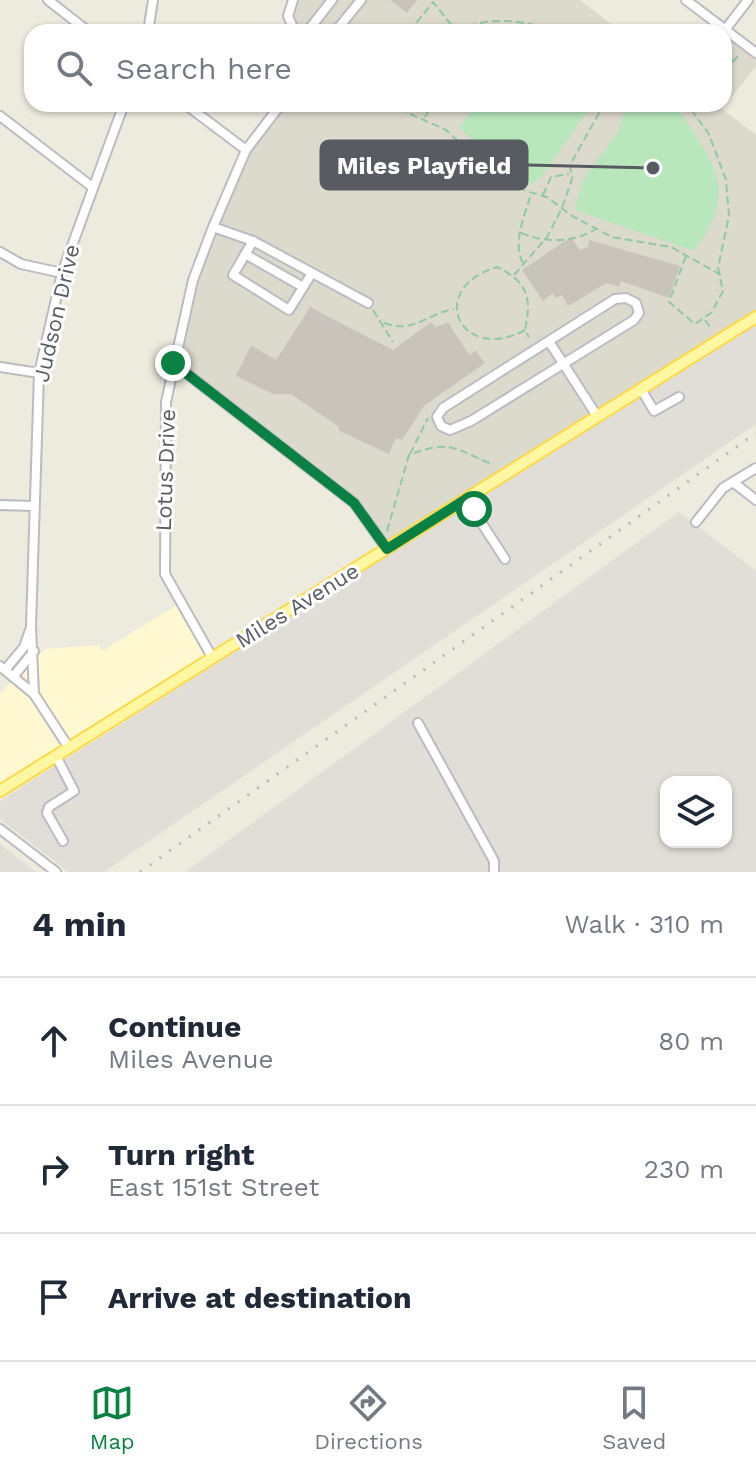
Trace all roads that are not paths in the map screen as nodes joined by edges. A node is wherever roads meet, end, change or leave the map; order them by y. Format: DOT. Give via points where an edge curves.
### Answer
graph roads {
  1 [pos="48,0"];
  2 [pos="153,0"];
  3 [pos="293,0"];
  4 [pos="332,0"];
  5 [pos="361,0"];
  6 [pos="686,0"];
  7 [pos="748,0"];
  8 [pos="79,24"];
  9 [pos="149,24"];
  10 [pos="292,24"];
  11 [pos="313,24"];
  12 [pos="342,24"];
  13 [pos="717,24"];
  14 [pos="730,24"];
  15 [pos="732,35"];
  16 [pos="756,53"];
  17 [pos="121,112"];
  18 [pos="196,112"];
  19 [pos="275,112"];
  20 [pos="0,116"];
  21 [pos="246,150"];
  22 [pos="91,186"];
  23 [pos="213,227"];
  24 [pos="253,241"];
  25 [pos="0,252"];
  26 [pos="245,254"];
  27 [pos="62,273"];
  28 [pos="312,273"];
  29 [pos="303,287"];
  30 [pos="368,303"];
  31 [pos="756,317"];
  32 [pos="550,343"];
  33 [pos="173,363"];
  34 [pos="563,363"];
  35 [pos="0,367"];
  36 [pos="39,373"];
  37 [pos="641,389"];
  38 [pos="679,397"];
  39 [pos="597,416"];
  40 [pos="756,468"];
  41 [pos="733,482"];
  42 [pos="466,499"];
  43 [pos="756,500"];
  44 [pos="0,505"];
  45 [pos="33,506"];
  46 [pos="696,522"];
  47 [pos="387,549"];
  48 [pos="505,559"];
  49 [pos="31,626"];
  50 [pos="34,651"];
  51 [pos="212,657"];
  52 [pos="2,668"];
  53 [pos="13,677"];
  54 [pos="34,694"];
  55 [pos="418,723"];
  56 [pos="69,748"];
  57 [pos="56,756"];
  58 [pos="0,791"];
  59 [pos="0,829"];
  60 [pos="63,841"];
  61 [pos="56,872"];
  62 [pos="494,872"];
  1 -- 8 [label="street"];
  2 -- 9 [label="street"];
  3 -- 10 [label="street"];
  4 -- 11 [label="street"];
  5 -- 12 [label="street"];
  6 -- 13 [label="street"];
  7 -- 14 [label="street"];
  15 -- 16 [label="street"];
  17 -- 22 [label="street, Judson Drive"];
  18 -- 21 [label="street"];
  19 -- 21 [label="street, Lotus Drive"];
  20 -- 22 [label="street"];
  21 -- 23 [label="street, Lotus Drive"];
  22 -- 27 [label="street, Judson Drive"];
  23 -- 24 [label="street"];
  23 -- 33 [label="street, Lotus Drive" via="193,280"];
  24 -- 26 [label="street"];
  24 -- 28 [label="street"];
  25 -- 27 [label="street" via="21,264"];
  26 -- 29 [label="street"];
  26 -- 29 [label="street" via="233,275 289,310"];
  27 -- 36 [label="street, Judson Drive"];
  28 -- 29 [label="street"];
  28 -- 30 [label="street"];
  31 -- 37 [label="main road, Miles Avenue"];
  32 -- 34 [label="street"];
  32 -- 34 [label="street" via="615,299 636,303 639,313 634,320"];
  32 -- 34 [label="street" via="443,408 437,417 441,426 461,427"];
  33 -- 47 [label="street" via="354,503"];
  33 -- 51 [label="street, Lotus Drive" via="166,402 165,574"];
  34 -- 39 [label="street"];
  35 -- 36 [label="street"];
  36 -- 45 [label="street, Judson Drive"];
  37 -- 38 [label="street" via="654,411"];
  37 -- 39 [label="main road, Miles Avenue"];
  39 -- 42 [label="main road, Miles Avenue"];
  40 -- 41 [label="street"];
  41 -- 43 [label="street"];
  41 -- 46 [label="street"];
  42 -- 47 [label="main road, Miles Avenue"];
  42 -- 48 [label="street"];
  44 -- 45 [label="street"];
  45 -- 49 [label="street, Judson Drive"];
  47 -- 51 [label="main road, Miles Avenue"];
  49 -- 50 [label="street, Judson Drive"];
  49 -- 52 [label="street, Judson Drive" via="24,647"];
  50 -- 53 [label="street"];
  50 -- 54 [label="street, Judson Drive"];
  51 -- 56 [label="main road, Miles Avenue"];
  52 -- 53 [label="street"];
  53 -- 54 [label="street"];
  54 -- 56 [label="street"];
  55 -- 62 [label="street" via="489,851"];
  56 -- 57 [label="main road, Miles Avenue"];
  57 -- 58 [label="main road, Miles Avenue"];
  57 -- 60 [label="street" via="74,791 47,813"];
  59 -- 61 [label="street"];
}
